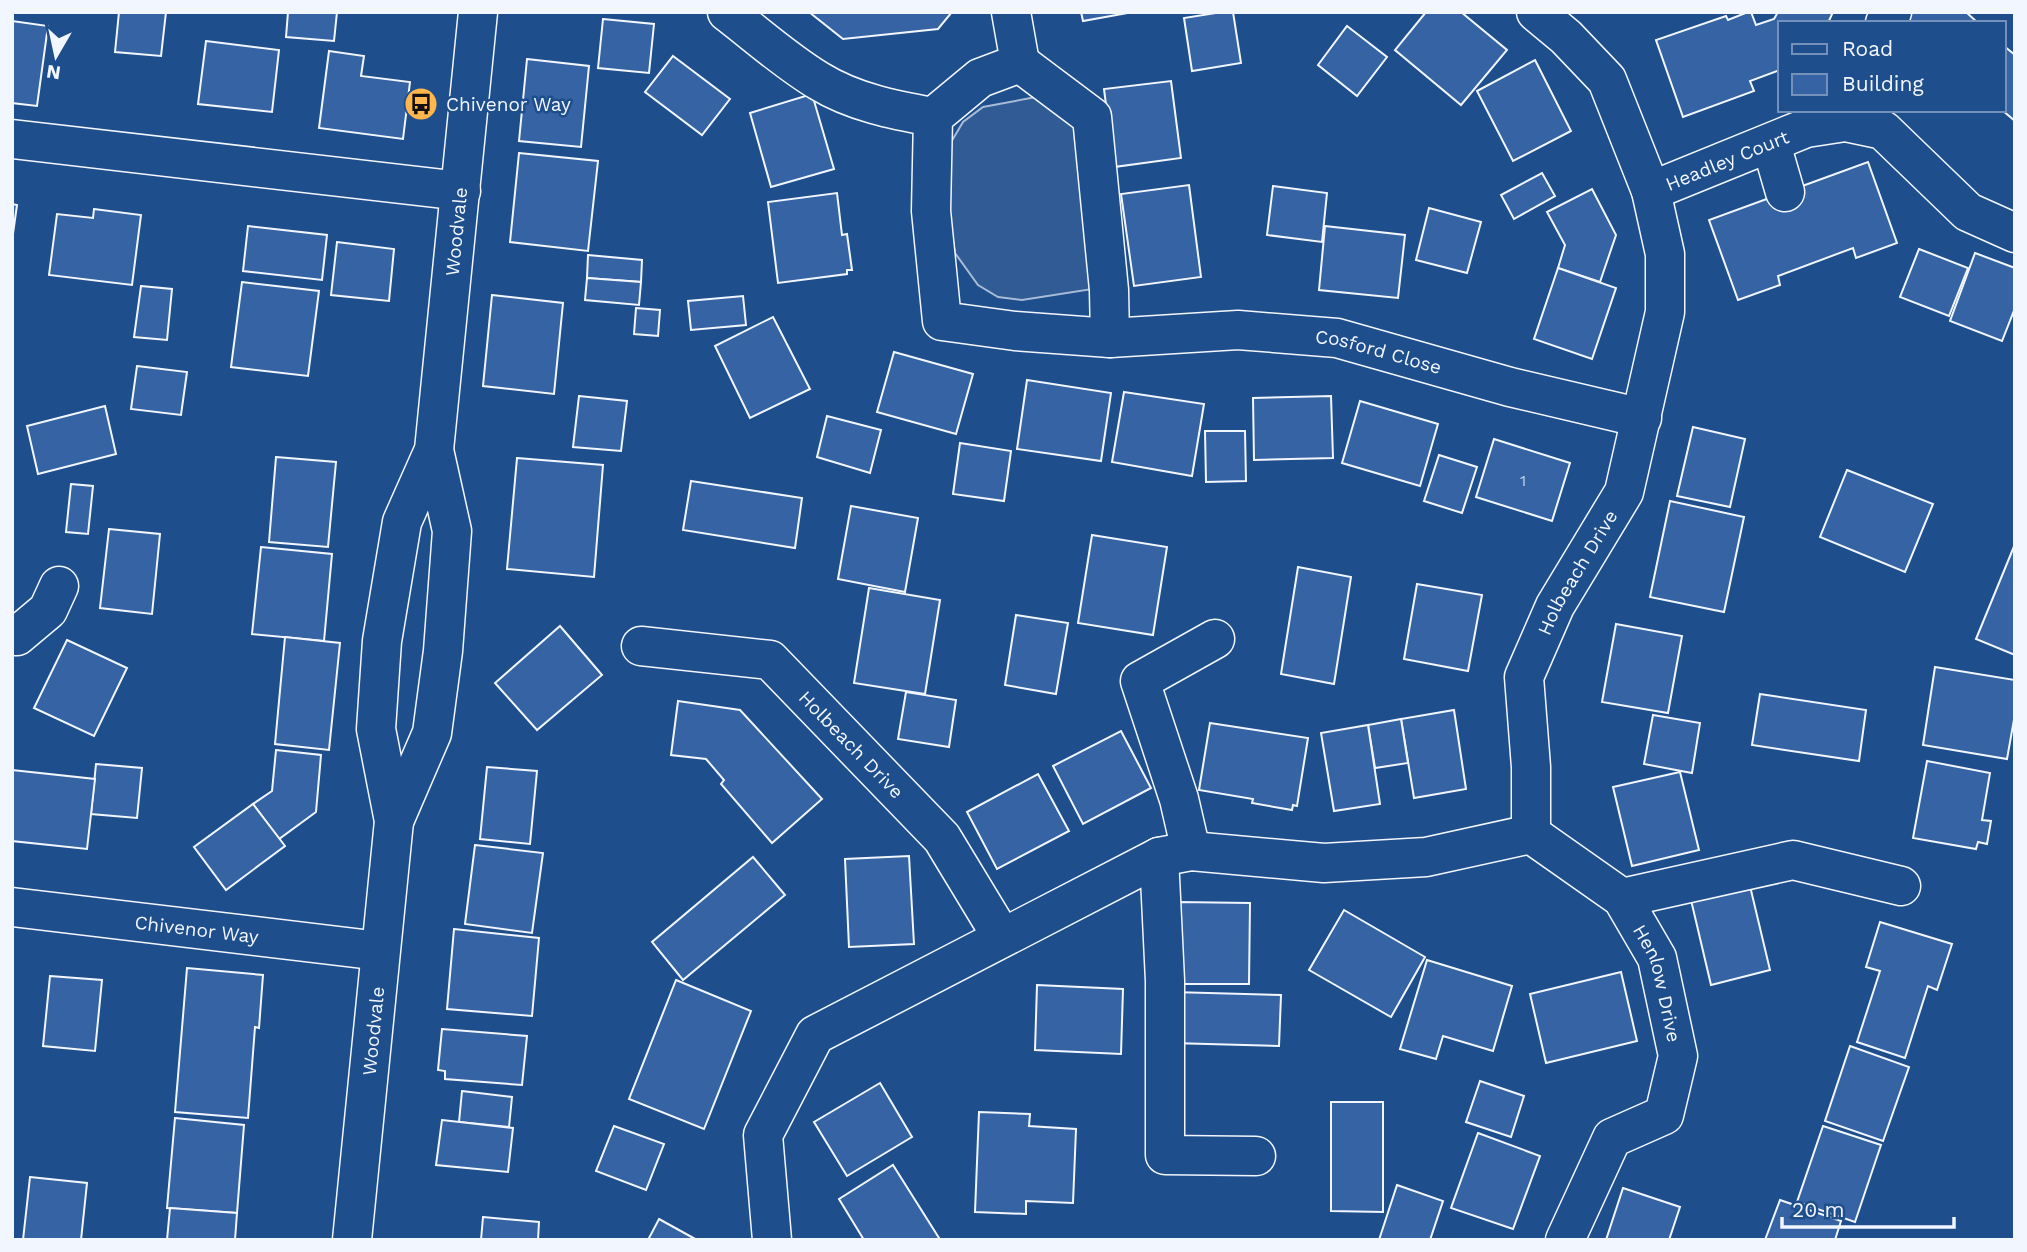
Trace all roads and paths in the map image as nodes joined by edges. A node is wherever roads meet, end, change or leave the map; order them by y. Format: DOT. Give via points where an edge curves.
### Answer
graph roads {
  1 [pos="478,12"];
  2 [pos="727,12"];
  3 [pos="1011,12"];
  4 [pos="1536,12"];
  5 [pos="1575,25"];
  6 [pos="1020,63"];
  7 [pos="1847,116"];
  8 [pos="933,117"];
  9 [pos="12,139"];
  10 [pos="1771,144"];
  11 [pos="461,191"];
  12 [pos="1651,191"];
  13 [pos="1785,192"];
  14 [pos="2015,233"];
  15 [pos="1110,338"];
  16 [pos="1642,418"];
  17 [pos="433,450"];
  18 [pos="59,586"];
  19 [pos="12,636"];
  20 [pos="1215,639"];
  21 [pos="641,646"];
  22 [pos="394,821"];
  23 [pos="1531,834"];
  24 [pos="1175,854"];
  25 [pos="1901,886"];
  26 [pos="1622,898"];
  27 [pos="12,907"];
  28 [pos="1002,937"];
  29 [pos="380,951"];
  30 [pos="1256,1156"];
  31 [pos="352,1240"];
  32 [pos="772,1240"];
  33 [pos="1565,1240"];
  1 -- 11 [label="street, Woodvale"];
  2 -- 8 [label="street" via="839,92"];
  3 -- 6 [label="street"];
  4 -- 5 [label="street, Holbeach Drive"];
  5 -- 12 [label="street, Holbeach Drive" via="1607,80"];
  6 -- 8 [label="street" via="980,78"];
  6 -- 15 [label="street" via="1092,117"];
  7 -- 10 [label="street, Headley Court"];
  7 -- 14 [label="street, Headley Court" via="1883,130 1968,212"];
  8 -- 15 [label="street, Cosford Close" via="931,211 942,321"];
  9 -- 11 [label="street"];
  10 -- 12 [label="street, Headley Court"];
  10 -- 13 [label="street"];
  11 -- 17 [label="street, Woodvale"];
  12 -- 16 [label="street, Holbeach Drive" via="1665,254 1665,312"];
  15 -- 16 [label="street, Cosford Close" via="1238,330 1337,338 1510,387"];
  16 -- 23 [label="street, Holbeach Drive" via="1624,492 1555,606 1524,677"];
  17 -- 22 [label="street, Woodvale" via="402,523 382,642 376,729"];
  17 -- 22 [label="street, Woodvale" via="452,531 443,651 432,733"];
  18 -- 19 [label="street" via="48,610"];
  20 -- 24 [label="street" via="1140,681 1178,799"];
  21 -- 28 [label="street, Holbeach Drive" via="770,660 942,838"];
  22 -- 29 [label="street, Woodvale"];
  23 -- 24 [label="street" via="1426,857 1324,863"];
  23 -- 26 [label="street, Henlow Drive"];
  24 -- 28 [label="street"];
  24 -- 30 [label="street" via="1165,981 1165,1155"];
  25 -- 26 [label="street" via="1793,860"];
  26 -- 33 [label="street, Henlow Drive" via="1657,958 1678,1056 1664,1115 1612,1138"];
  27 -- 29 [label="street, Chivenor Way"];
  28 -- 32 [label="street" via="815,1035 763,1135"];
  29 -- 31 [label="street, Woodvale"];
}
